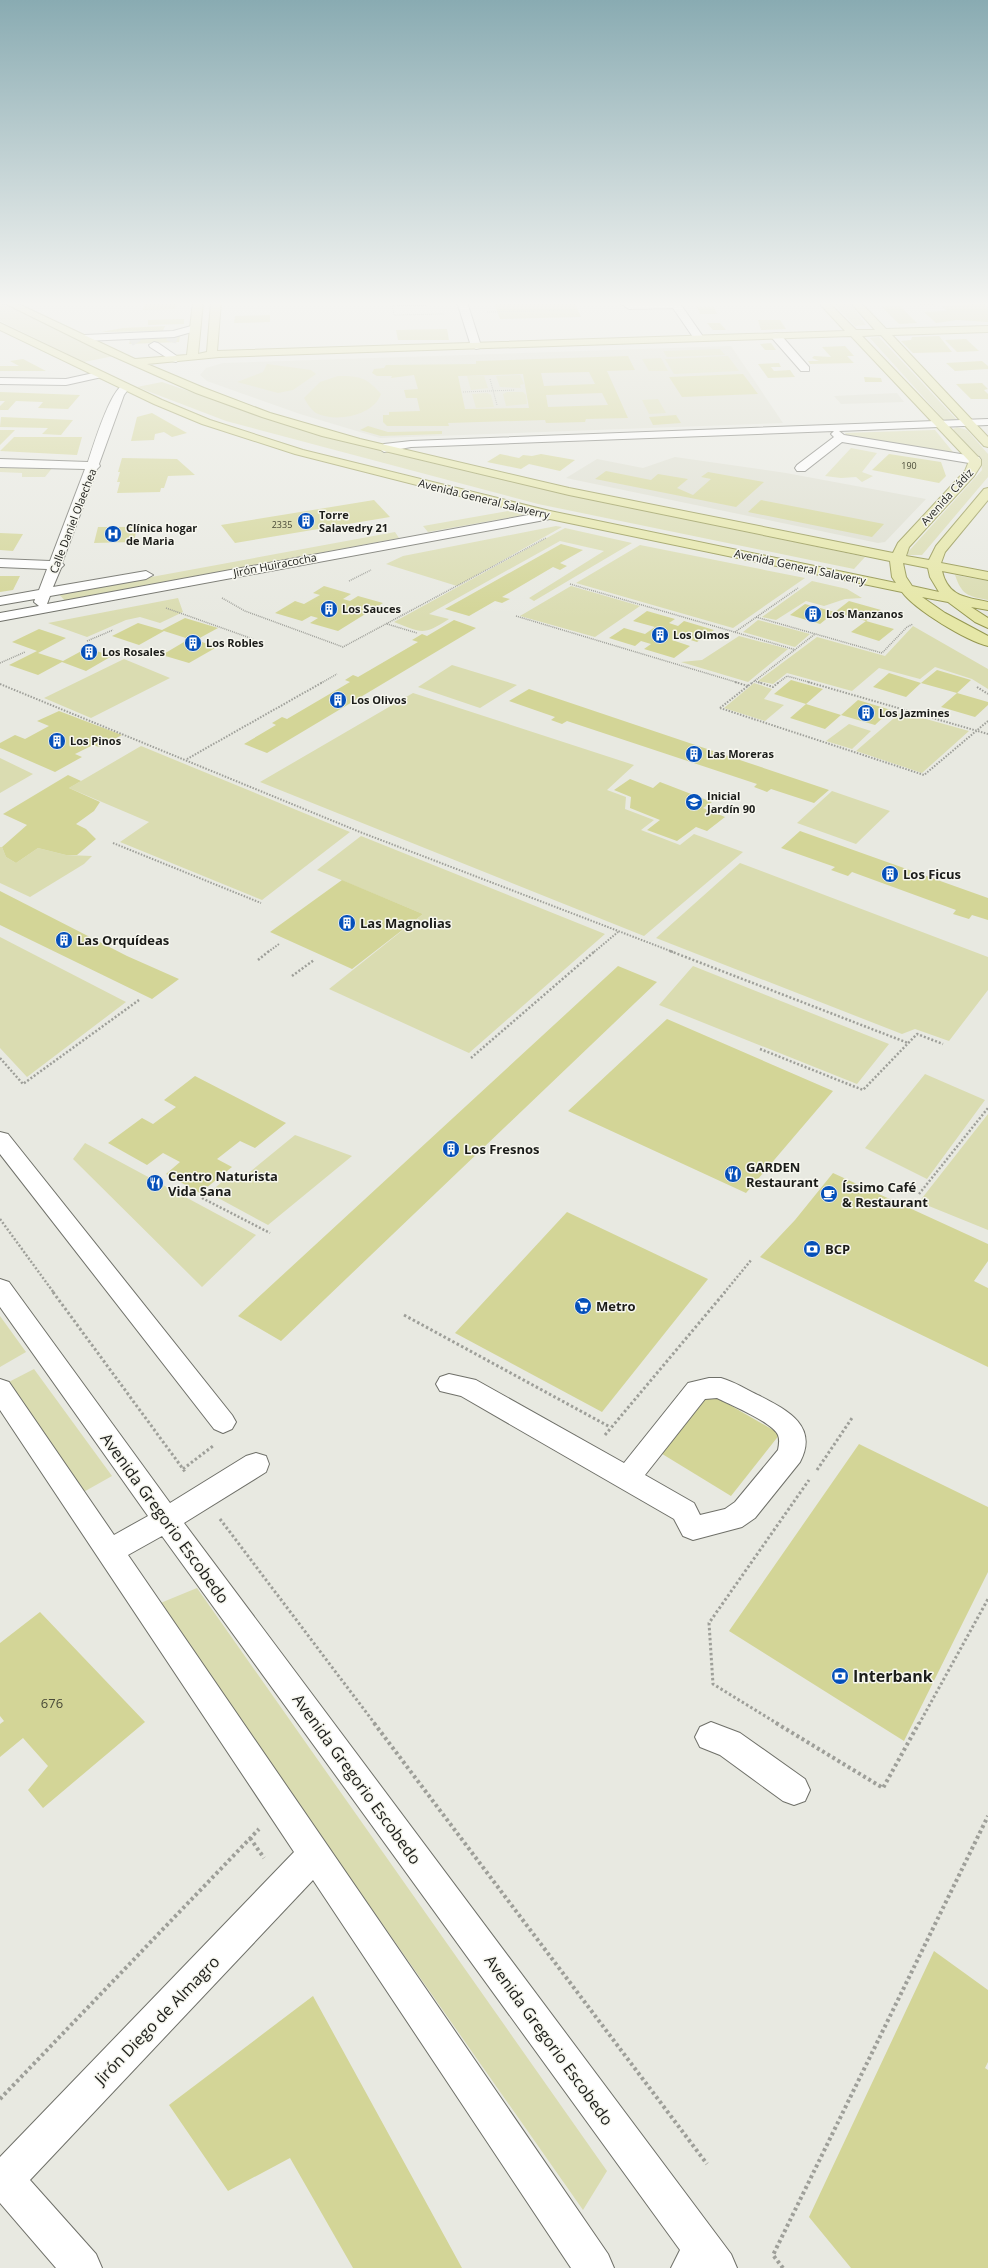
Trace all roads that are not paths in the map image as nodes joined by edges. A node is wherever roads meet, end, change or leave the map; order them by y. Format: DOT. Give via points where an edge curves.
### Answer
graph roads {
  1 [pos="114,408"];
  2 [pos="180,408"];
  3 [pos="249,408"];
  4 [pos="926,408"];
  5 [pos="954,408"];
  6 [pos="988,422"];
  7 [pos="968,423"];
  8 [pos="942,424"];
  9 [pos="836,433"];
  10 [pos="988,444"];
  11 [pos="384,448"];
  12 [pos="975,460"];
  13 [pos="0,463"];
  14 [pos="94,466"];
  15 [pos="801,468"];
  16 [pos="988,492"];
  17 [pos="513,506"];
  18 [pos="484,512"];
  19 [pos="550,515"];
  20 [pos="406,527"];
  21 [pos="418,539"];
  22 [pos="897,558"];
  23 [pos="0,563"];
  24 [pos="57,565"];
  25 [pos="934,566"];
  26 [pos="156,573"];
  27 [pos="988,576"];
  28 [pos="905,588"];
  29 [pos="46,592"];
  30 [pos="951,598"];
  31 [pos="0,601"];
  32 [pos="988,606"];
  33 [pos="37,610"];
  34 [pos="0,617"];
  35 [pos="988,624"];
  36 [pos="988,642"];
  37 [pos="0,1139"];
  38 [pos="0,1288"];
  39 [pos="449,1384"];
  40 [pos="0,1389"];
  41 [pos="219,1431"];
  42 [pos="256,1464"];
  43 [pos="627,1479"];
  44 [pos="166,1520"];
  45 [pos="110,1551"];
  46 [pos="710,1737"];
  47 [pos="794,1790"];
  48 [pos="314,1856"];
  49 [pos="2,2181"];
  50 [pos="704,2262"];
  51 [pos="82,2268"];
  52 [pos="594,2268"];
  1 -- 14 [label="street, Calle Daniel Olaechea"];
  2 -- 17 [label="main road, Avenida General Salaverry" via="206,422 306,454"];
  3 -- 11 [label="main road, Avenida General Salaverry"];
  4 -- 8 [label="main road, Avenida Cádiz"];
  5 -- 7 [label="main road"];
  6 -- 7 [label="street"];
  7 -- 8 [label="street"];
  7 -- 10 [label="main road"];
  8 -- 9 [label="street"];
  8 -- 12 [label="main road, Avenida Cádiz"];
  9 -- 11 [label="street" via="411,444"];
  9 -- 12 [label="street"];
  9 -- 15 [label="street"];
  11 -- 22 [label="main road, Avenida General Salaverry" via="562,489"];
  12 -- 22 [label="main road, Avenida Cádiz" via="973,469 903,546"];
  13 -- 14 [label="street"];
  14 -- 24 [label="street, Calle Daniel Olaechea"];
  16 -- 25 [label="main road" via="938,553"];
  17 -- 18 [label="street"];
  17 -- 19 [label="main road, Avenida General Salaverry"];
  19 -- 21 [label="street, Jirón Huiracocha"];
  19 -- 28 [label="main road, Avenida General Salaverry"];
  20 -- 21 [label="street"];
  21 -- 33 [label="street, Jirón Huiracocha"];
  22 -- 25 [label="main road, Avenida General Salaverry"];
  22 -- 28 [label="main road" via="897,572"];
  23 -- 24 [label="street"];
  24 -- 29 [label="street, Calle Daniel Olaechea"];
  25 -- 27 [label="main road, Avenida General Salaverry"];
  25 -- 30 [label="main road" via="942,586"];
  26 -- 29 [label="street"];
  28 -- 30 [label="main road, Avenida General Salaverry"];
  28 -- 36 [label="main road" via="920,603"];
  29 -- 31 [label="street"];
  29 -- 33 [label="street, Calle Daniel Olaechea"];
  30 -- 32 [label="main road, Avenida General Salaverry"];
  30 -- 35 [label="main road"];
  33 -- 34 [label="street, Jirón Huiracocha"];
  37 -- 41 [label="street"];
  38 -- 44 [label="street, Avenida Gregorio Escobedo"];
  39 -- 43 [label="street" via="466,1387"];
  40 -- 45 [label="street"];
  42 -- 44 [label="street"];
  43 -- 43 [label="street" via="684,1511 693,1528 732,1518 745,1510 791,1454 793,1442 790,1430 780,1419 721,1388 697,1390"];
  44 -- 45 [label="street"];
  44 -- 50 [label="street, Avenida Gregorio Escobedo"];
  45 -- 48 [label="street"];
  46 -- 47 [label="street" via="729,1743"];
  48 -- 49 [label="street, Jirón Diego de Almagro"];
  48 -- 52 [label="street"];
  49 -- 51 [label="street"];
}
